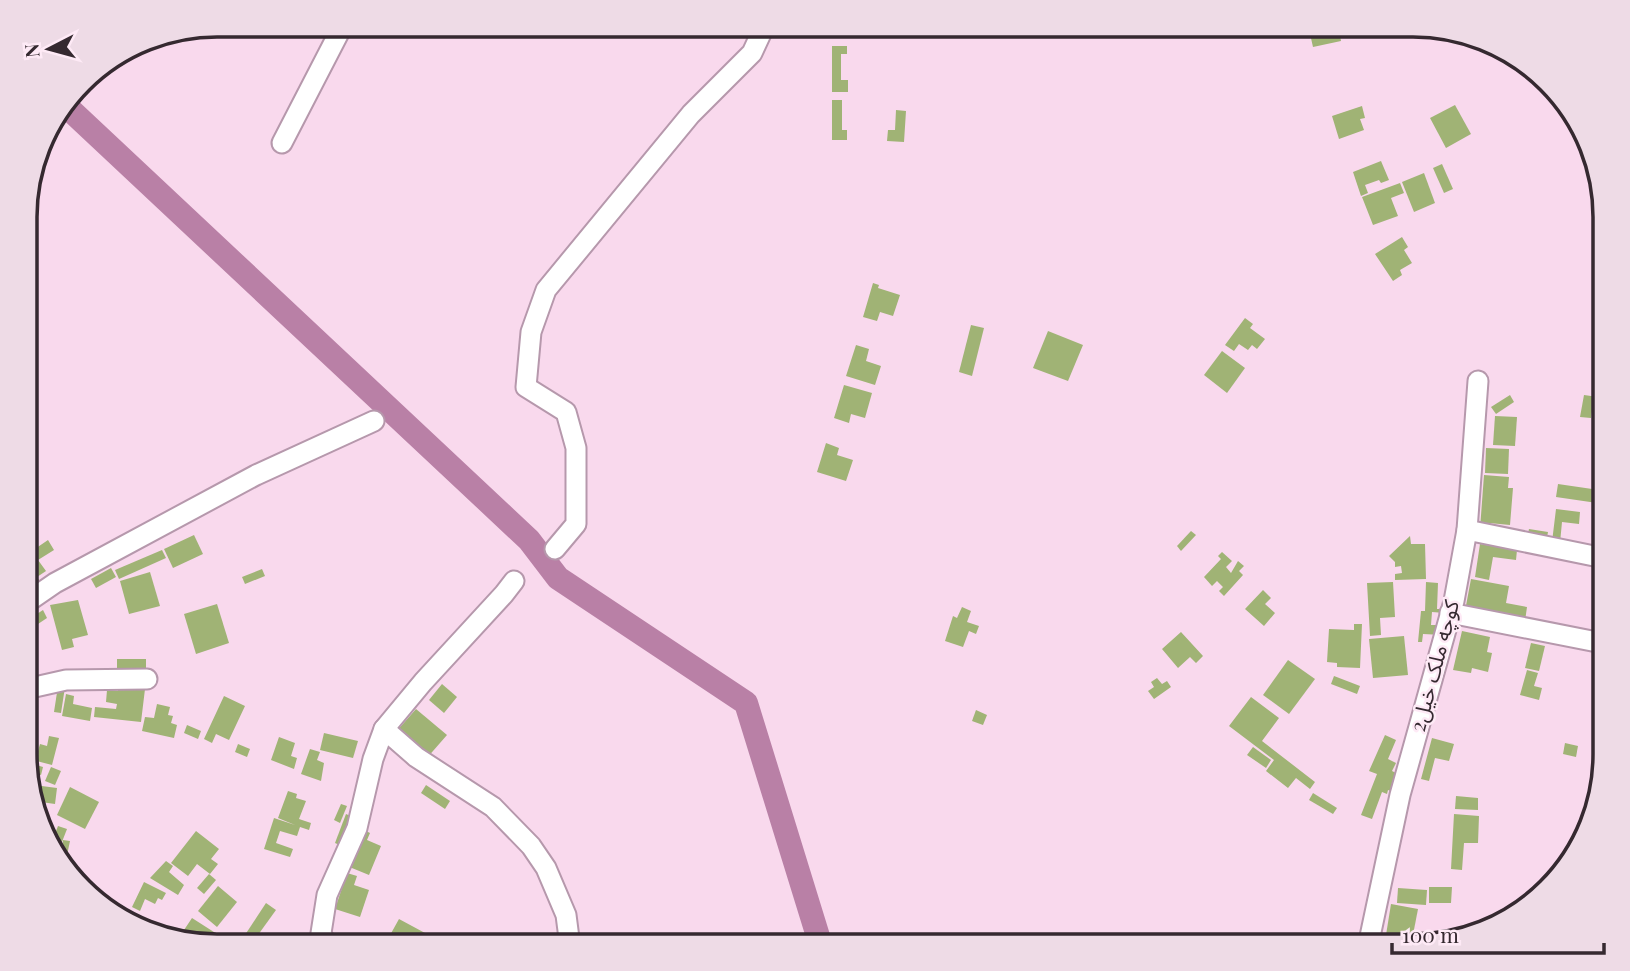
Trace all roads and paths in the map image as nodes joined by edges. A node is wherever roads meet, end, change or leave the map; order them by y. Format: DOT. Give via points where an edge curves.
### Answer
graph roads {
  1 [pos="337,37"];
  2 [pos="759,37"];
  3 [pos="282,143"];
  4 [pos="1478,381"];
  5 [pos="374,421"];
  6 [pos="1467,530"];
  7 [pos="555,549"];
  8 [pos="1593,556"];
  9 [pos="514,580"];
  10 [pos="37,595"];
  11 [pos="1450,613"];
  12 [pos="1592,641"];
  13 [pos="148,679"];
  14 [pos="37,687"];
  15 [pos="384,729"];
  16 [pos="321,934"];
  17 [pos="568,934"];
  18 [pos="1370,934"];
  1 -- 3 [label="street"];
  2 -- 7 [label="street" via="752,53 691,114 546,290 531,332 526,387 566,412 576,448 576,524"];
  4 -- 6 [label="street, کوچه ملک خیل2"];
  5 -- 10 [label="street" via="256,475"];
  6 -- 8 [label="street"];
  6 -- 11 [label="street, کوچه ملک خیل2"];
  9 -- 15 [label="street"];
  11 -- 12 [label="street"];
  11 -- 18 [label="street, کوچه ملک خیل2" via="1399,795"];
  13 -- 14 [label="street" via="66,680"];
  15 -- 16 [label="street" via="357,828 327,895"];
  15 -- 17 [label="street" via="416,757 493,807 531,846 546,868 566,915"];
}
